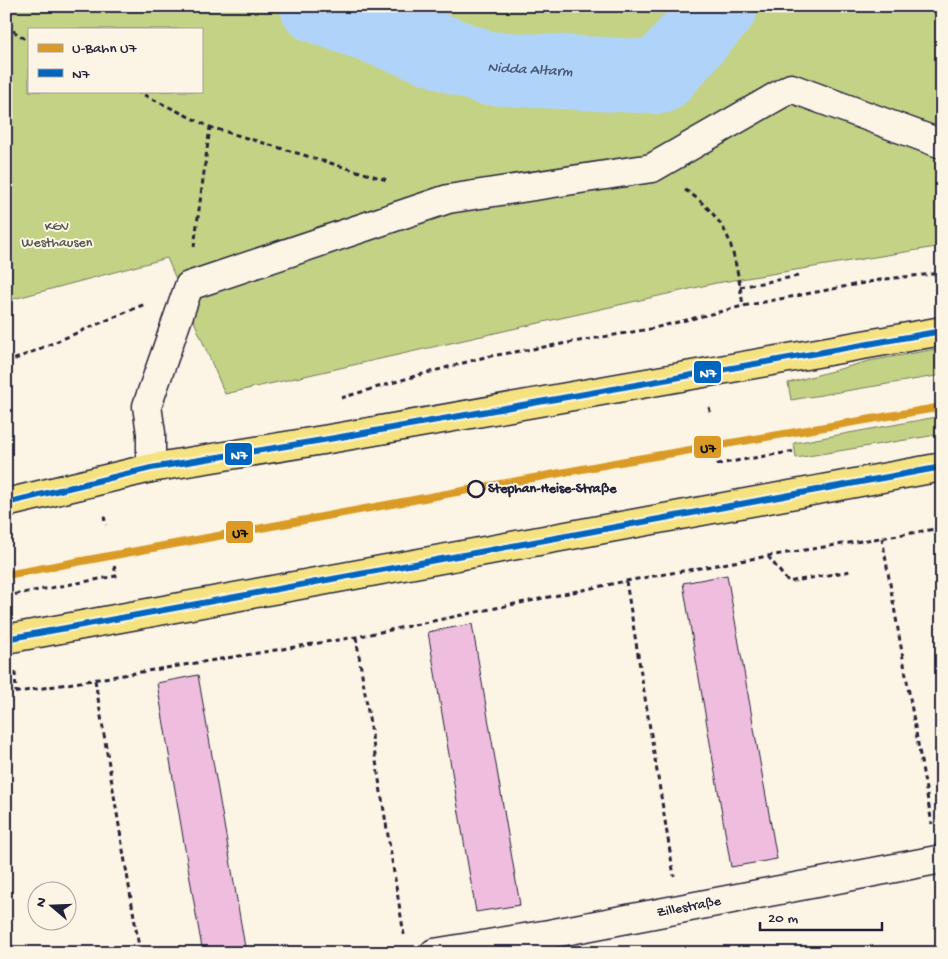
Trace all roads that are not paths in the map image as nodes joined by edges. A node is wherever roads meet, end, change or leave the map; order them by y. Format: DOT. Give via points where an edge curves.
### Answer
graph roads {
  1 [pos="942,144"];
  2 [pos="942,331"];
  3 [pos="942,467"];
  4 [pos="151,468"];
  5 [pos="6,503"];
  6 [pos="6,638"];
  7 [pos="940,859"];
  8 [pos="550,943"];
  9 [pos="434,953"];
  1 -- 4 [label="street" via="791,88 652,168 448,199 189,286 148,406"];
  2 -- 4 [label="main road"];
  3 -- 6 [label="main road"];
  4 -- 5 [label="main road"];
  7 -- 8 [label="street, Zillestraße" via="679,908"];
  8 -- 9 [label="street, Zillestraße"];
}
